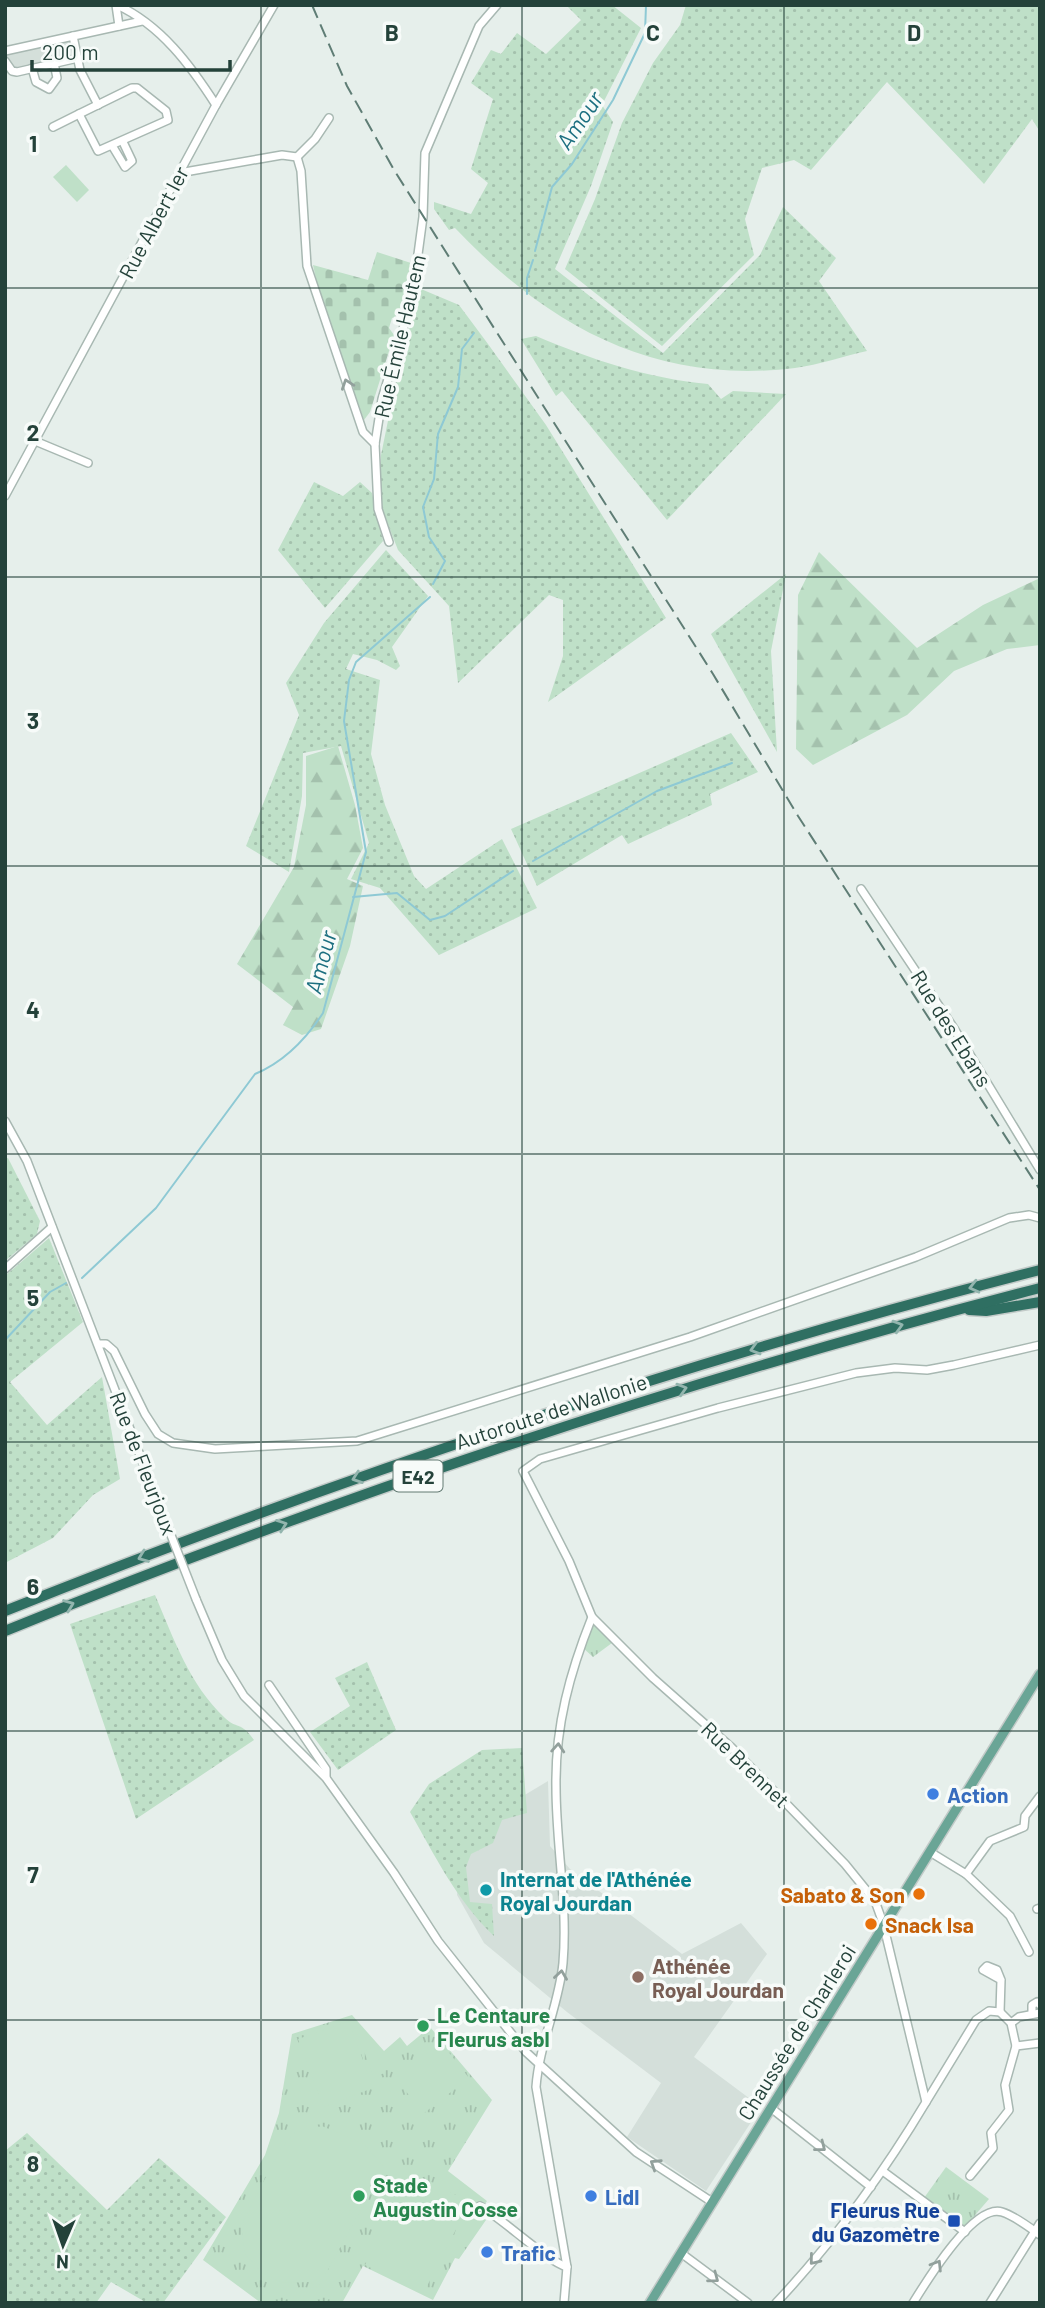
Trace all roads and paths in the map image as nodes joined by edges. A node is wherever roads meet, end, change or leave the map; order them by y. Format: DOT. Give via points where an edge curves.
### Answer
graph roads {
  1 [pos="117,5"];
  2 [pos="497,5"];
  3 [pos="270,7"];
  4 [pos="142,21"];
  5 [pos="119,26"];
  6 [pos="73,36"];
  7 [pos="5,51"];
  8 [pos="78,58"];
  9 [pos="5,61"];
  10 [pos="54,63"];
  11 [pos="32,68"];
  12 [pos="98,105"];
  13 [pos="216,105"];
  14 [pos="79,114"];
  15 [pos="329,118"];
  16 [pos="53,127"];
  17 [pos="123,142"];
  18 [pos="113,147"];
  19 [pos="297,157"];
  20 [pos="179,173"];
  21 [pos="35,441"];
  22 [pos="375,444"];
  23 [pos="88,463"];
  24 [pos="5,496"];
  25 [pos="390,542"];
  26 [pos="861,889"];
  27 [pos="5,1121"];
  28 [pos="1040,1170"];
  29 [pos="1040,1218"];
  30 [pos="52,1227"];
  31 [pos="5,1269"];
  32 [pos="1040,1270"];
  33 [pos="1040,1288"];
  34 [pos="1040,1302"];
  35 [pos="957,1310"];
  36 [pos="99,1344"];
  37 [pos="1040,1345"];
  38 [pos="5,1611"];
  39 [pos="592,1617"];
  40 [pos="5,1631"];
  41 [pos="1040,1674"];
  42 [pos="269,1685"];
  43 [pos="326,1778"];
  44 [pos="1040,1796"];
  45 [pos="930,1852"];
  46 [pos="966,1874"];
  47 [pos="883,1923"];
  48 [pos="1029,1952"];
  49 [pos="1001,1980"];
  50 [pos="1040,2005"];
  51 [pos="1000,2012"];
  52 [pos="1036,2014"];
  53 [pos="1011,2023"];
  54 [pos="1040,2043"];
  55 [pos="1016,2046"];
  56 [pos="538,2065"];
  57 [pos="926,2102"];
  58 [pos="771,2108"];
  59 [pos="884,2172"];
  60 [pos="970,2176"];
  61 [pos="871,2187"];
  62 [pos="712,2202"];
  63 [pos="480,2206"];
  64 [pos="1040,2223"];
  65 [pos="965,2232"];
  66 [pos="1037,2233"];
  67 [pos="681,2253"];
  68 [pos="568,2267"];
  69 [pos="564,2303"];
  70 [pos="650,2303"];
  71 [pos="748,2303"];
  72 [pos="776,2303"];
  73 [pos="913,2303"];
  74 [pos="990,2303"];
  1 -- 4 [label="street"];
  1 -- 5 [label="street"];
  2 -- 22 [label="street, Rue Émile Hautem" via="479,26 425,153 423,217 412,299 382,399"];
  3 -- 13 [label="street, Rue Albert Ier"];
  4 -- 5 [label="street"];
  4 -- 13 [label="street" via="181,55"];
  5 -- 6 [label="street"];
  6 -- 7 [label="street"];
  6 -- 8 [label="street"];
  8 -- 10 [label="street"];
  8 -- 12 [label="street"];
  9 -- 11 [label="street" via="12,71"];
  10 -- 11 [label="street"];
  10 -- 11 [label="street" via="57,78 49,89 36,82"];
  12 -- 14 [label="street"];
  12 -- 17 [label="street" via="135,87 166,111 169,120"];
  13 -- 20 [label="street, Rue Albert Ier"];
  14 -- 16 [label="street"];
  14 -- 18 [label="street" via="96,149"];
  15 -- 19 [label="street"];
  17 -- 18 [label="street"];
  17 -- 18 [label="street" via="132,161 125,167"];
  19 -- 20 [label="street" via="282,155"];
  22 -- 19 [label="street, one-way" via="363,432 307,266"];
  20 -- 21 [label="street, Rue Albert Ier"];
  21 -- 23 [label="street"];
  21 -- 24 [label="street, Rue Albert Ier"];
  22 -- 25 [label="street, Rue Émile Hautem" via="378,509"];
  26 -- 28 [label="street, Rue des Ebans" via="955,1030"];
  27 -- 30 [label="street, Rue de Fleurjoux" via="27,1161"];
  29 -- 36 [label="street" via="1009,1218 916,1257 690,1337 357,1441 215,1449 173,1443 158,1434 145,1414 114,1351"];
  30 -- 31 [label="street"];
  30 -- 36 [label="street, Rue de Fleurjoux"];
  32 -- 38 [label="highway, Autoroute de Wallonie / E42, one-way" via="834,1325 554,1411 315,1493"];
  33 -- 35 [label="highway, Autoroute de Wallonie / E42"];
  34 -- 35 [label="highway" via="986,1311"];
  40 -- 35 [label="highway, Autoroute de Wallonie / E42, one-way" via="464,1460 706,1382"];
  36 -- 43 [label="street, Rue de Fleurjoux, bridge" via="222,1660 244,1696"];
  37 -- 39 [label="street" via="954,1366 895,1368 810,1384 532,1463 523,1471"];
  39 -- 47 [label="street, Rue Brennet" via="731,1747 845,1864 875,1901"];
  56 -- 39 [label="street, one-way" via="563,1962 557,1748 563,1703"];
  41 -- 45 [label="main road, Chaussée de Charleroi"];
  42 -- 43 [label="street, Rue de Fleurjoux" via="326,1769"];
  43 -- 56 [label="street, Rue de Fleurjoux" via="438,1941"];
  44 -- 46 [label="street" via="1025,1816 1024,1827 990,1841"];
  45 -- 46 [label="street"];
  45 -- 47 [label="main road, Chaussée de Charleroi"];
  46 -- 48 [label="street" via="1010,1916"];
  47 -- 57 [label="street, Rue Brennet"];
  47 -- 58 [label="main road, Chaussée de Charleroi"];
  49 -- 51 [label="street"];
  50 -- 52 [label="street" via="1032,2005"];
  51 -- 53 [label="street"];
  51 -- 57 [label="street" via="989,2011 976,2020"];
  52 -- 53 [label="street"];
  53 -- 55 [label="street"];
  54 -- 55 [label="street"];
  55 -- 60 [label="street" via="1004,2085 1009,2110 991,2133 993,2148"];
  62 -- 56 [label="street, Rue de Fleurjoux, one-way" via="636,2152"];
  56 -- 68 [label="street" via="536,2087"];
  57 -- 59 [label="street"];
  58 -- 61 [label="street, one-way"];
  58 -- 62 [label="main road, Chaussée de Charleroi"];
  59 -- 61 [label="street"];
  59 -- 65 [label="street"];
  61 -- 72 [label="street, one-way"];
  62 -- 67 [label="main road, Chaussée de Charleroi"];
  63 -- 68 [label="street"];
  64 -- 66 [label="street"];
  65 -- 66 [label="street" via="997,2211"];
  73 -- 65 [label="street, one-way" via="946,2251"];
  66 -- 74 [label="street"];
  67 -- 70 [label="main road, Chaussée de Charleroi"];
  67 -- 71 [label="street, one-way"];
  68 -- 69 [label="street"];
}
